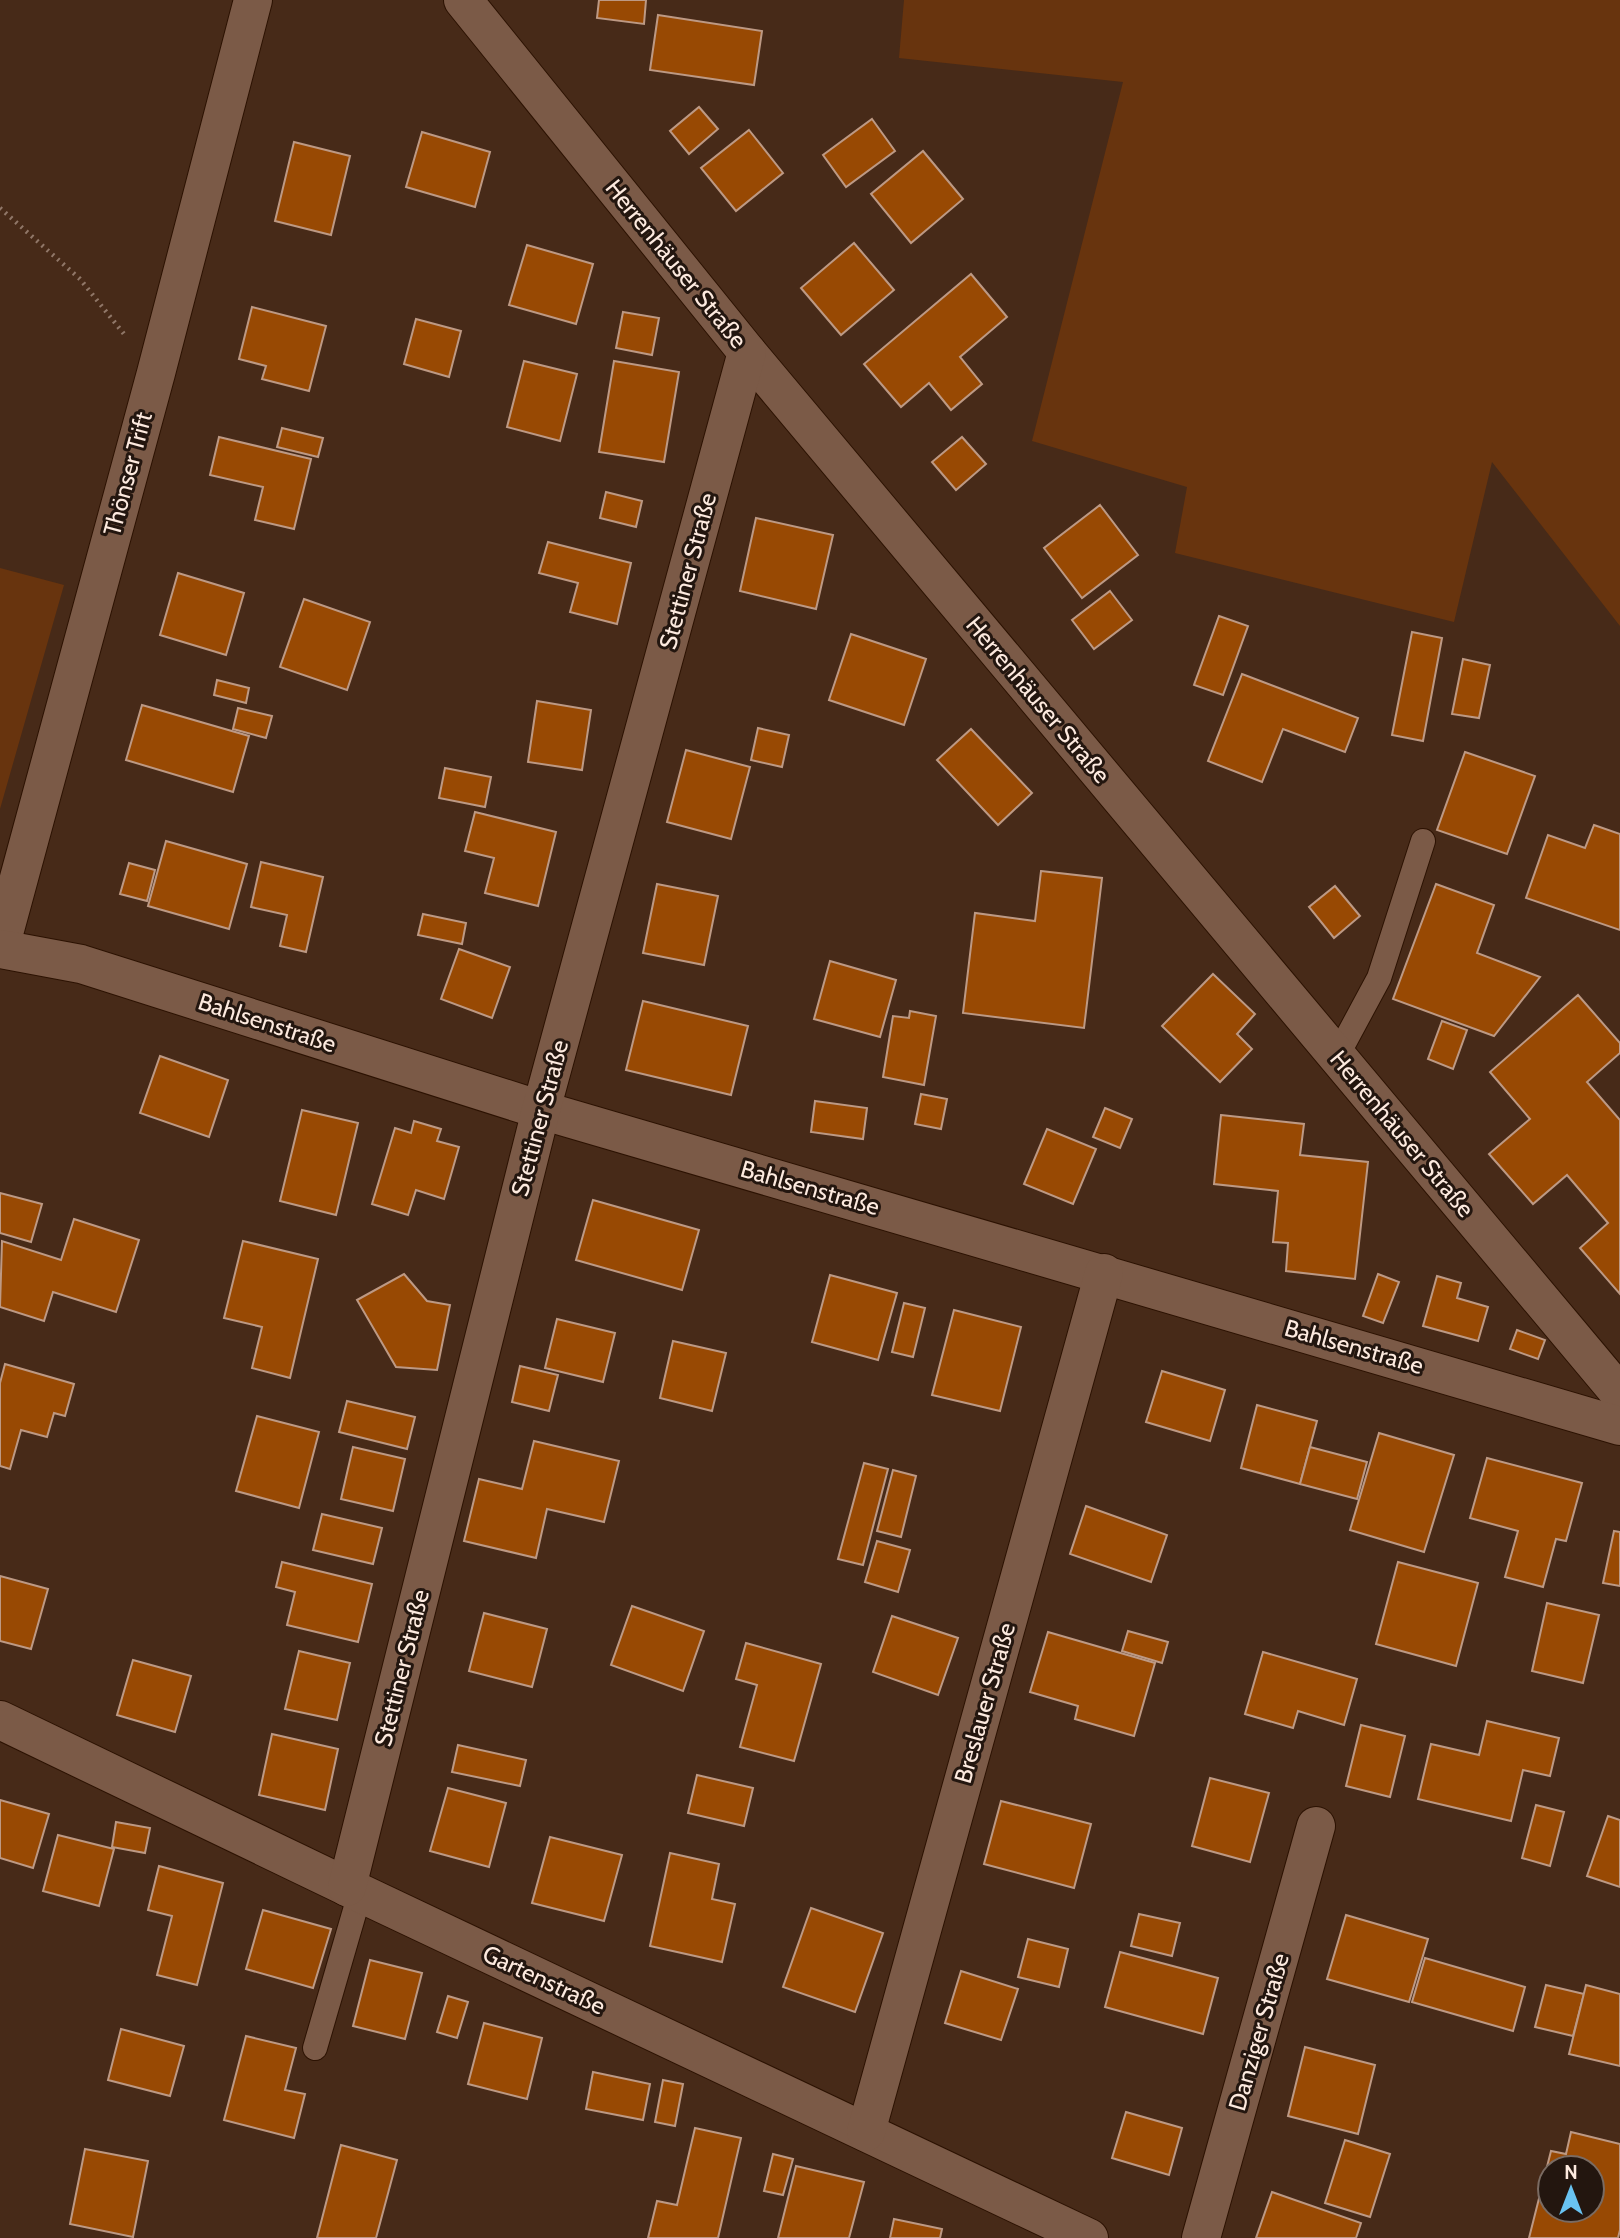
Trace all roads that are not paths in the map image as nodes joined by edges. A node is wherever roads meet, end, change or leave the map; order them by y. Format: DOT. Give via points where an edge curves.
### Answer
graph roads {
  1 [pos="253,0"];
  2 [pos="463,0"];
  3 [pos="747,352"];
  4 [pos="1423,841"];
  5 [pos="0,949"];
  6 [pos="1337,1056"];
  7 [pos="541,1110"];
  8 [pos="1104,1273"];
  9 [pos="1620,1394"];
  10 [pos="1620,1426"];
  11 [pos="0,1720"];
  12 [pos="1317,1826"];
  13 [pos="353,1890"];
  14 [pos="315,2048"];
  15 [pos="866,2132"];
  16 [pos="1089,2238"];
  17 [pos="1201,2238"];
  1 -- 5 [label="street, Thönser Trift"];
  2 -- 3 [label="street, Herrenhäuser Straße"];
  3 -- 6 [label="street, Herrenhäuser Straße"];
  3 -- 7 [label="street, Stettiner Straße"];
  4 -- 6 [label="lane" via="1379,978"];
  5 -- 7 [label="street, Bahlsenstraße" via="81,964"];
  6 -- 9 [label="street, Herrenhäuser Straße"];
  7 -- 8 [label="street, Bahlsenstraße"];
  7 -- 13 [label="street, Stettiner Straße"];
  8 -- 10 [label="street, Bahlsenstraße"];
  8 -- 15 [label="street, Breslauer Straße"];
  11 -- 13 [label="street, Gartenstraße"];
  12 -- 17 [label="street, Danziger Straße"];
  13 -- 14 [label="lane"];
  13 -- 15 [label="street, Gartenstraße"];
  15 -- 16 [label="street, Gartenstraße"];
}
